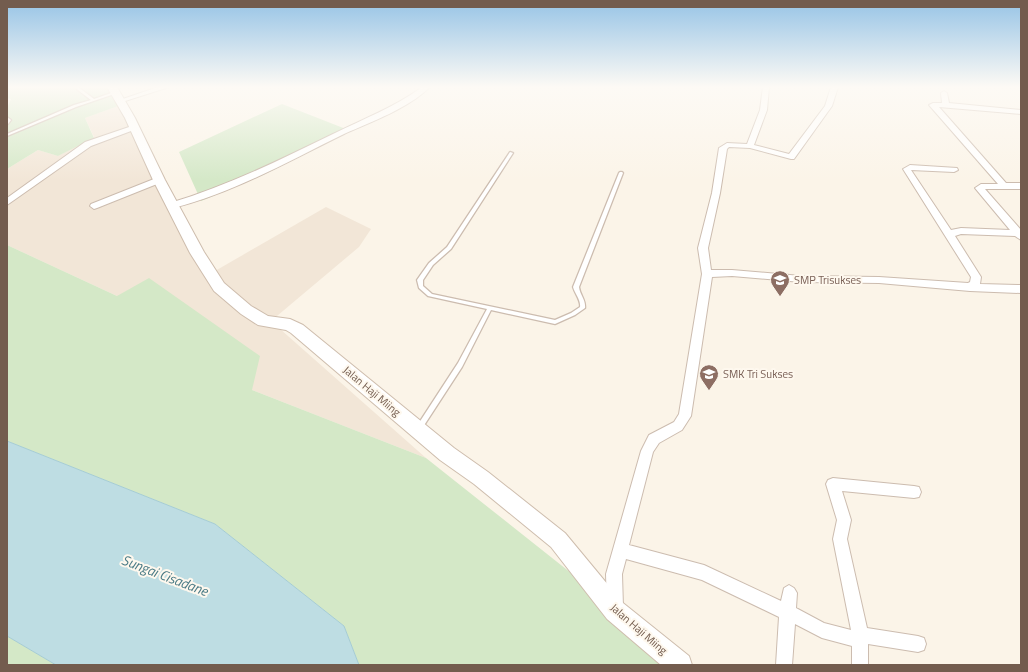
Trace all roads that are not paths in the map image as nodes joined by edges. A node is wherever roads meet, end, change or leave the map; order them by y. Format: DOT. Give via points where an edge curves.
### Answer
graph roads {
  1 [pos="46,118"];
  2 [pos="130,118"];
  3 [pos="370,118"];
  4 [pos="760,118"];
  5 [pos="819,118"];
  6 [pos="944,118"];
  7 [pos="135,128"];
  8 [pos="7,135"];
  9 [pos="750,146"];
  10 [pos="511,153"];
  11 [pos="954,170"];
  12 [pos="621,173"];
  13 [pos="159,180"];
  14 [pos="1004,186"];
  15 [pos="1021,186"];
  16 [pos="7,202"];
  17 [pos="173,205"];
  18 [pos="94,206"];
  19 [pos="1020,234"];
  20 [pos="950,236"];
  21 [pos="707,274"];
  22 [pos="970,287"];
  23 [pos="1021,289"];
  24 [pos="490,308"];
  25 [pos="418,430"];
  26 [pos="914,492"];
  27 [pos="621,550"];
  28 [pos="789,593"];
  29 [pos="615,611"];
  30 [pos="787,612"];
  31 [pos="860,638"];
  32 [pos="918,644"];
  33 [pos="680,665"];
  34 [pos="784,665"];
  35 [pos="860,665"];
  1 -- 8 [label="lane"];
  2 -- 7 [label="main road, Jalan Haji Miing"];
  3 -- 17 [label="street" via="208,194"];
  4 -- 9 [label="street"];
  5 -- 9 [label="street" via="791,157"];
  6 -- 14 [label="street"];
  7 -- 13 [label="main road, Jalan Haji Miing"];
  7 -- 16 [label="street" via="88,144"];
  9 -- 21 [label="street" via="727,145 723,148 703,248"];
  10 -- 24 [label="lane" via="449,248 431,264 420,280 421,287 430,294"];
  11 -- 20 [label="street" via="910,167 907,169"];
  12 -- 24 [label="lane" via="576,287 583,303 582,308 555,322"];
  13 -- 17 [label="main road, Jalan Haji Miing"];
  13 -- 18 [label="street"];
  14 -- 15 [label="street"];
  14 -- 19 [label="street" via="978,188"];
  17 -- 25 [label="main road, Jalan Haji Miing" via="197,253 219,287 246,310 264,321 297,328"];
  19 -- 20 [label="street" via="960,231 951,233"];
  20 -- 22 [label="street" via="976,277 975,284"];
  21 -- 22 [label="street" via="879,280"];
  21 -- 27 [label="street" via="685,416 678,426 654,439 647,451"];
  22 -- 23 [label="street"];
  24 -- 25 [label="lane" via="460,365"];
  25 -- 29 [label="main road, Jalan Haji Miing" via="558,540"];
  26 -- 31 [label="street" via="833,484 844,520 840,539"];
  27 -- 29 [label="street" via="614,574"];
  27 -- 30 [label="street" via="704,573"];
  28 -- 30 [label="street"];
  29 -- 33 [label="main road, Jalan Haji Miing"];
  30 -- 31 [label="street" via="822,630"];
  30 -- 34 [label="street"];
  31 -- 32 [label="street"];
  31 -- 35 [label="street"];
}
